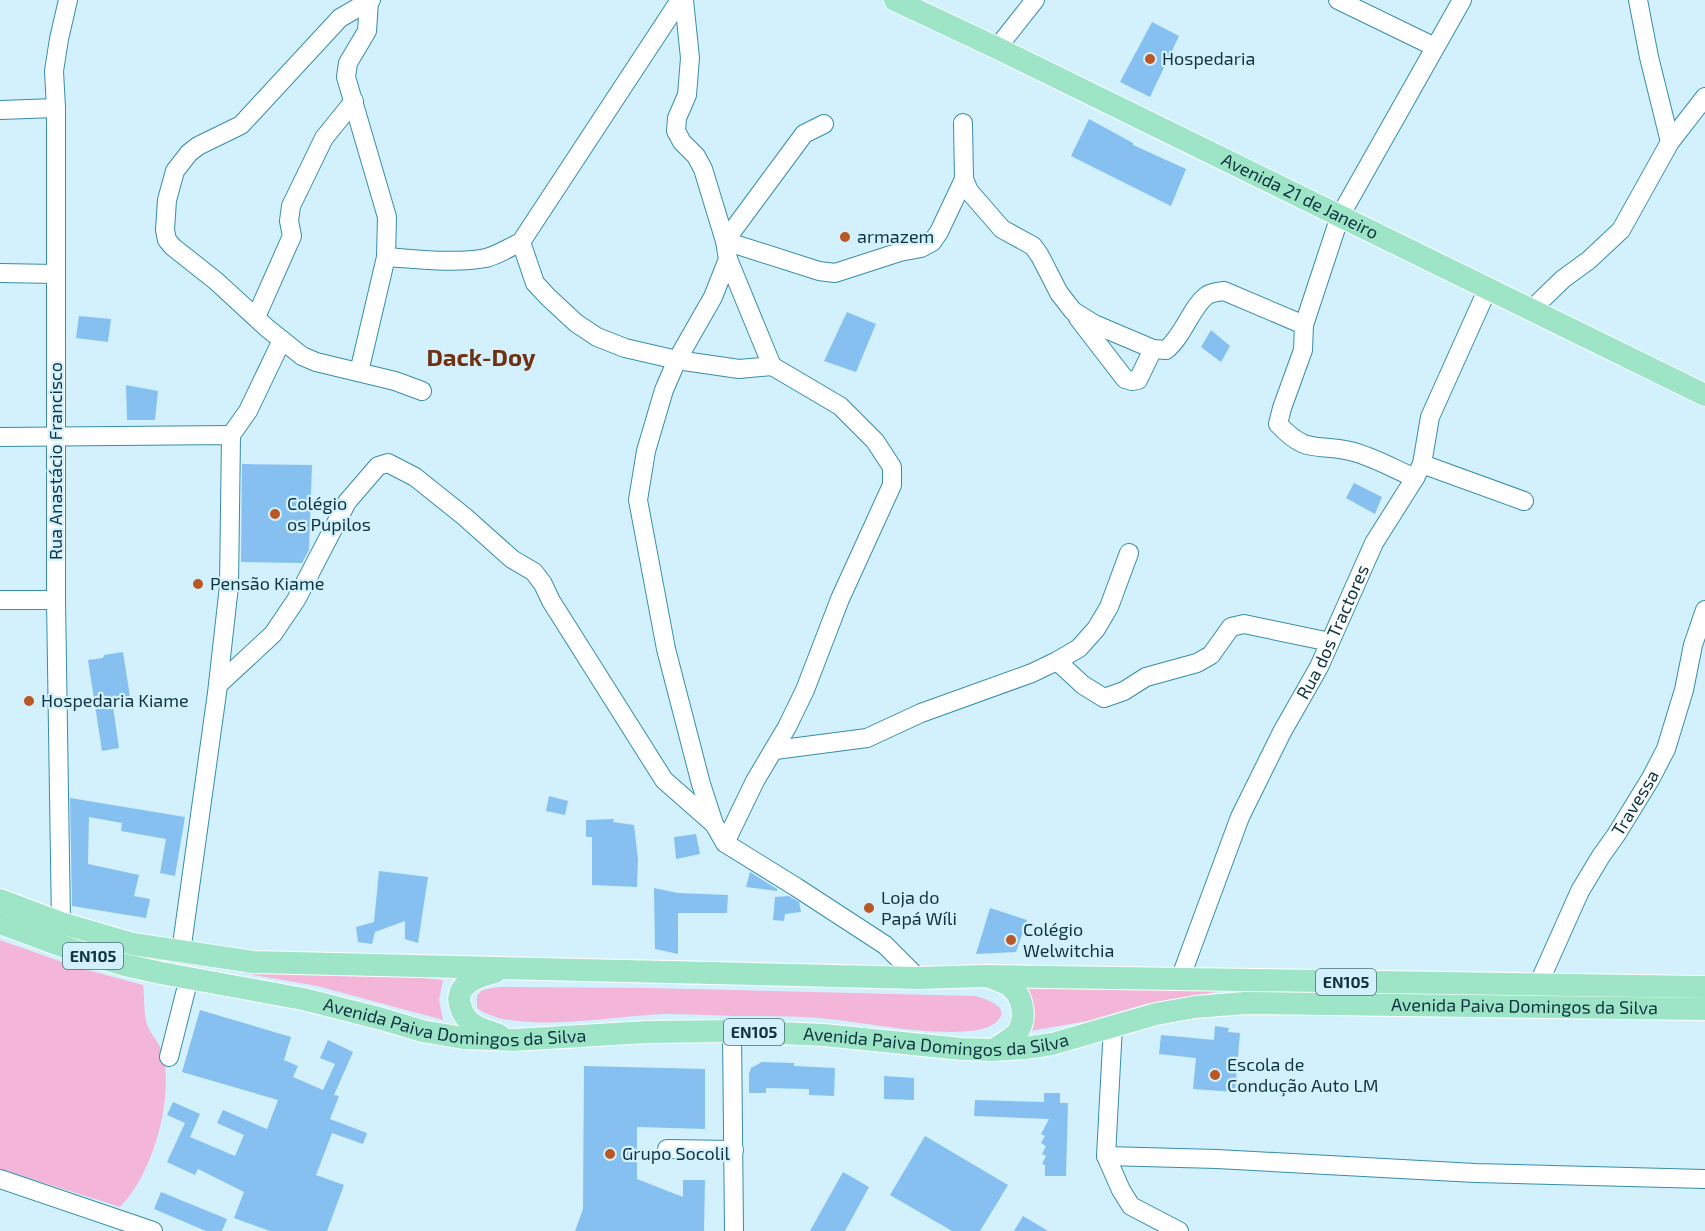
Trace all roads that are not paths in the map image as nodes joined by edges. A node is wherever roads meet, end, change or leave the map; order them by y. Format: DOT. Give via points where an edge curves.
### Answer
graph roads {
  1 [pos="68,0"];
  2 [pos="682,0"];
  3 [pos="895,0"];
  4 [pos="1035,0"];
  5 [pos="1338,0"];
  6 [pos="1462,0"];
  7 [pos="1638,0"];
  8 [pos="370,1"];
  9 [pos="1435,46"];
  10 [pos="997,48"];
  11 [pos="1705,97"];
  12 [pos="354,101"];
  13 [pos="56,108"];
  14 [pos="0,110"];
  15 [pos="963,123"];
  16 [pos="824,124"];
  17 [pos="1670,142"];
  18 [pos="964,179"];
  19 [pos="1340,216"];
  20 [pos="521,242"];
  21 [pos="727,250"];
  22 [pos="386,257"];
  23 [pos="0,273"];
  24 [pos="56,274"];
  25 [pos="1488,288"];
  26 [pos="1532,309"];
  27 [pos="1073,311"];
  28 [pos="256,318"];
  29 [pos="1304,325"];
  30 [pos="282,340"];
  31 [pos="1153,349"];
  32 [pos="678,360"];
  33 [pos="772,366"];
  34 [pos="359,372"];
  35 [pos="422,391"];
  36 [pos="1705,395"];
  37 [pos="231,435"];
  38 [pos="0,438"];
  39 [pos="56,438"];
  40 [pos="1418,471"];
  41 [pos="1524,501"];
  42 [pos="1129,553"];
  43 [pos="0,600"];
  44 [pos="56,600"];
  45 [pos="1705,610"];
  46 [pos="1330,642"];
  47 [pos="1057,661"];
  48 [pos="218,685"];
  49 [pos="775,750"];
  50 [pos="714,824"];
  51 [pos="724,843"];
  52 [pos="0,900"];
  53 [pos="0,923"];
  54 [pos="60,923"];
  55 [pos="181,952"];
  56 [pos="514,968"];
  57 [pos="986,976"];
  58 [pos="189,978"];
  59 [pos="918,978"];
  60 [pos="1180,980"];
  61 [pos="1538,985"];
  62 [pos="1705,987"];
  63 [pos="1705,1009"];
  64 [pos="1113,1026"];
  65 [pos="732,1031"];
  66 [pos="514,1040"];
  67 [pos="993,1050"];
  68 [pos="169,1057"];
  69 [pos="667,1149"];
  70 [pos="734,1150"];
  71 [pos="1106,1156"];
  72 [pos="0,1179"];
  73 [pos="1705,1179"];
  74 [pos="733,1207"];
  75 [pos="153,1231"];
  76 [pos="734,1231"];
  77 [pos="745,1231"];
  78 [pos="1179,1231"];
  1 -- 13 [label="street, Rua Anastácio Francisco" via="54,71"];
  2 -- 20 [label="street"];
  2 -- 21 [label="street" via="690,58 687,95 676,131 704,169"];
  3 -- 10 [label="main road, Avenida 21 de Janeiro"];
  4 -- 10 [label="street"];
  5 -- 9 [label="street"];
  6 -- 9 [label="street"];
  7 -- 17 [label="street"];
  8 -- 12 [label="street" via="368,31 348,63 346,77"];
  8 -- 28 [label="street" via="340,18 241,125 198,146 176,171 167,200 167,240"];
  9 -- 19 [label="street"];
  10 -- 19 [label="main road, Avenida 21 de Janeiro"];
  11 -- 17 [label="street"];
  12 -- 22 [label="street" via="387,217"];
  12 -- 28 [label="street" via="324,138 291,206 292,236"];
  13 -- 14 [label="street"];
  13 -- 24 [label="street, Rua Anastácio Francisco"];
  15 -- 18 [label="street"];
  16 -- 21 [label="street" via="804,134"];
  17 -- 26 [label="street" via="1621,230"];
  18 -- 21 [label="street" via="939,232 921,248 835,273"];
  18 -- 27 [label="street" via="1002,229 1033,246"];
  19 -- 25 [label="main road, Avenida 21 de Janeiro"];
  19 -- 29 [label="street"];
  20 -- 22 [label="street" via="475,259"];
  20 -- 32 [label="street" via="536,282 576,323 625,348"];
  21 -- 32 [label="street" via="713,297"];
  21 -- 33 [label="street"];
  22 -- 34 [label="street"];
  23 -- 24 [label="street"];
  24 -- 39 [label="street, Rua Anastácio Francisco"];
  25 -- 26 [label="main road, Avenida 21 de Janeiro"];
  25 -- 40 [label="street, Rua dos Tractores" via="1430,417"];
  26 -- 36 [label="main road, Avenida 21 de Janeiro"];
  27 -- 31 [label="street"];
  27 -- 31 [label="street" via="1125,379 1138,380"];
  28 -- 30 [label="street"];
  29 -- 31 [label="street" via="1224,291 1213,292 1204,297 1176,342 1166,350"];
  29 -- 40 [label="street" via="1303,350 1278,424 1292,439 1309,446 1350,451"];
  30 -- 34 [label="street" via="316,362"];
  30 -- 37 [label="street" via="248,411"];
  32 -- 33 [label="street" via="739,369"];
  32 -- 50 [label="street" via="664,390 646,451 638,500 666,650"];
  33 -- 49 [label="street" via="840,406 875,441 892,467 891,485 805,690"];
  34 -- 35 [label="street"];
  37 -- 39 [label="street"];
  37 -- 48 [label="street" via="230,586"];
  38 -- 39 [label="street"];
  39 -- 44 [label="street, Rua Anastácio Francisco"];
  40 -- 41 [label="street"];
  40 -- 46 [label="street, Rua dos Tractores" via="1374,543"];
  42 -- 47 [label="street" via="1109,606 1096,628 1079,648"];
  43 -- 44 [label="street"];
  44 -- 54 [label="street, Rua Anastácio Francisco"];
  45 -- 61 [label="street, Travessa" via="1666,749 1580,891"];
  46 -- 47 [label="street" via="1244,624 1231,627 1204,659 1146,677 1104,698"];
  46 -- 60 [label="street, Rua dos Tractores" via="1240,817"];
  47 -- 49 [label="street" via="867,738"];
  48 -- 50 [label="street" via="273,634 296,600 347,502 378,466 388,463 415,477 512,559 534,572 664,780"];
  48 -- 55 [label="street"];
  49 -- 51 [label="street"];
  50 -- 51 [label="street"];
  51 -- 59 [label="street" via="885,945"];
  52 -- 54 [label="main road, Avenida Paiva Domingos da Silva / EN105"];
  53 -- 58 [label="main road, Avenida Paiva Domingos da Silva / EN105" via="73,950"];
  54 -- 55 [label="main road, Avenida Paiva Domingos da Silva / EN105" via="133,944"];
  55 -- 56 [label="main road, Avenida Paiva Domingos da Silva / EN105" via="253,962"];
  56 -- 59 [label="main road, Avenida Paiva Domingos da Silva / EN105"];
  56 -- 66 [label="main road" via="467,982 459,1003 464,1017 474,1026"];
  57 -- 59 [label="main road, Avenida Paiva Domingos da Silva / EN105"];
  57 -- 60 [label="main road, Avenida Paiva Domingos da Silva / EN105"];
  57 -- 67 [label="main road" via="1010,986 1022,1006 1023,1019 1016,1034"];
  58 -- 66 [label="main road, Avenida Paiva Domingos da Silva / EN105" via="303,999 432,1034"];
  58 -- 68 [label="street"];
  60 -- 61 [label="main road, Avenida Paiva Domingos da Silva / EN105"];
  61 -- 62 [label="main road, Avenida Paiva Domingos da Silva / EN105"];
  63 -- 64 [label="main road, Avenida Paiva Domingos da Silva / EN105" via="1245,1002 1156,1014"];
  64 -- 67 [label="main road, Avenida Paiva Domingos da Silva / EN105" via="1052,1044"];
  64 -- 71 [label="street"];
  65 -- 66 [label="main road, Avenida Paiva Domingos da Silva / EN105"];
  65 -- 67 [label="main road, Avenida Paiva Domingos da Silva / EN105"];
  65 -- 70 [label="street"];
  69 -- 70 [label="street"];
  70 -- 74 [label="street"];
  71 -- 73 [label="street"];
  71 -- 78 [label="street" via="1131,1206"];
  72 -- 75 [label="street"];
  74 -- 76 [label="street"];
  74 -- 77 [label="street"];
}
